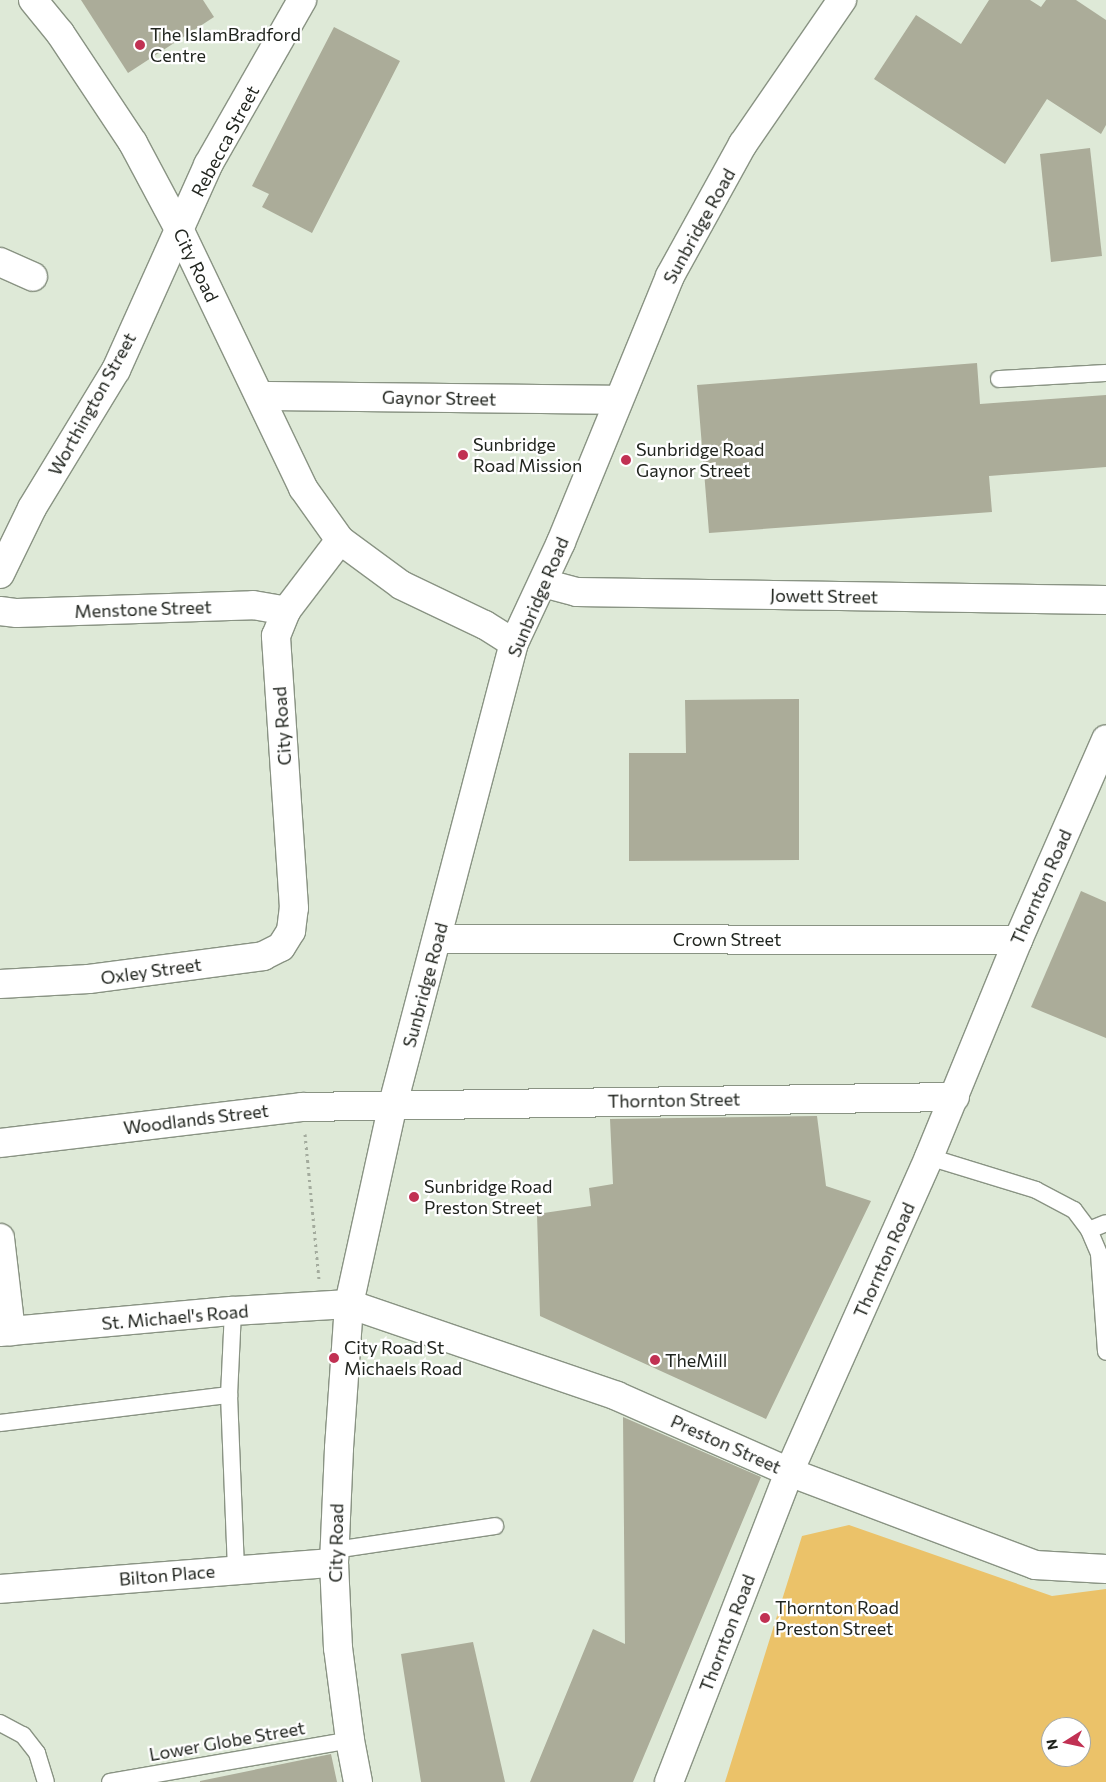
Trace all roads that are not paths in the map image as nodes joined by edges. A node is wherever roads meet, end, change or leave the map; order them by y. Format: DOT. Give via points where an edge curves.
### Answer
graph roads {
  1 [pos="33,0"];
  2 [pos="842,0"];
  3 [pos="309,1"];
  4 [pos="180,231"];
  5 [pos="0,262"];
  6 [pos="33,277"];
  7 [pos="1106,373"];
  8 [pos="999,379"];
  9 [pos="260,396"];
  10 [pos="618,400"];
  11 [pos="340,540"];
  12 [pos="0,574"];
  13 [pos="543,583"];
  14 [pos="1106,600"];
  15 [pos="0,611"];
  16 [pos="286,612"];
  17 [pos="514,643"];
  18 [pos="1106,740"];
  19 [pos="291,932"];
  20 [pos="437,939"];
  21 [pos="1018,940"];
  22 [pos="0,984"];
  23 [pos="955,1097"];
  24 [pos="393,1104"];
  25 [pos="0,1143"];
  26 [pos="929,1157"];
  27 [pos="1106,1223"];
  28 [pos="1090,1230"];
  29 [pos="0,1238"];
  30 [pos="349,1304"];
  31 [pos="233,1311"];
  32 [pos="5,1332"];
  33 [pos="1106,1352"];
  34 [pos="229,1395"];
  35 [pos="0,1423"];
  36 [pos="789,1472"];
  37 [pos="495,1526"];
  38 [pos="334,1556"];
  39 [pos="236,1569"];
  40 [pos="1106,1569"];
  41 [pos="0,1589"];
  42 [pos="0,1723"];
  43 [pos="350,1740"];
  44 [pos="46,1782"];
  45 [pos="110,1782"];
  46 [pos="358,1782"];
  47 [pos="669,1782"];
  1 -- 4 [label="street, City Road" via="60,33 133,144"];
  2 -- 10 [label="street, Sunbridge Road" via="734,161 670,276"];
  3 -- 4 [label="street, Rebecca Street" via="208,165"];
  4 -- 9 [label="street, City Road"];
  4 -- 12 [label="street, Worthington Street" via="116,370 32,508"];
  5 -- 6 [label="street"];
  7 -- 8 [label="lane"];
  9 -- 10 [label="street, Gaynor Street"];
  9 -- 11 [label="street, City Road" via="303,488"];
  10 -- 13 [label="street, Sunbridge Road"];
  11 -- 16 [label="street, City Road"];
  11 -- 17 [label="street, City Road" via="401,585 485,625"];
  13 -- 14 [label="street, Jowett Street" via="577,592"];
  13 -- 17 [label="street, Sunbridge Road"];
  15 -- 16 [label="street, Menstone Street" via="253,605"];
  16 -- 19 [label="street, City Road" via="276,636 294,908"];
  17 -- 20 [label="street, Sunbridge Road"];
  18 -- 21 [label="street, Thornton Road"];
  19 -- 22 [label="street, Oxley Street" via="281,947 263,956 89,979"];
  20 -- 21 [label="street, Crown Street"];
  20 -- 24 [label="street, Sunbridge Road"];
  21 -- 23 [label="street, Thornton Road"];
  23 -- 24 [label="street, Thornton Street"];
  23 -- 26 [label="street, Thornton Road"];
  24 -- 25 [label="street, Woodlands Street" via="302,1107"];
  24 -- 30 [label="street, Sunbridge Road"];
  26 -- 28 [label="lane" via="1036,1190 1074,1210"];
  26 -- 36 [label="street, Thornton Road"];
  27 -- 28 [label="lane"];
  28 -- 33 [label="lane" via="1099,1254"];
  29 -- 32 [label="street"];
  30 -- 31 [label="street, St. Michael's Road"];
  30 -- 36 [label="street, Preston Street" via="617,1396"];
  30 -- 38 [label="street, City Road"];
  31 -- 32 [label="street, St. Michael's Road"];
  31 -- 34 [label="lane"];
  34 -- 35 [label="lane"];
  34 -- 39 [label="lane"];
  36 -- 40 [label="street, Preston Street" via="1035,1565"];
  36 -- 47 [label="street, Thornton Road"];
  37 -- 38 [label="lane"];
  38 -- 39 [label="street, Bilton Place"];
  38 -- 43 [label="street, City Road" via="338,1648"];
  39 -- 41 [label="street, Bilton Place"];
  42 -- 44 [label="lane" via="23,1735 37,1753"];
  43 -- 45 [label="lane, Lower Globe Street"];
  43 -- 46 [label="street, City Road"];
}
